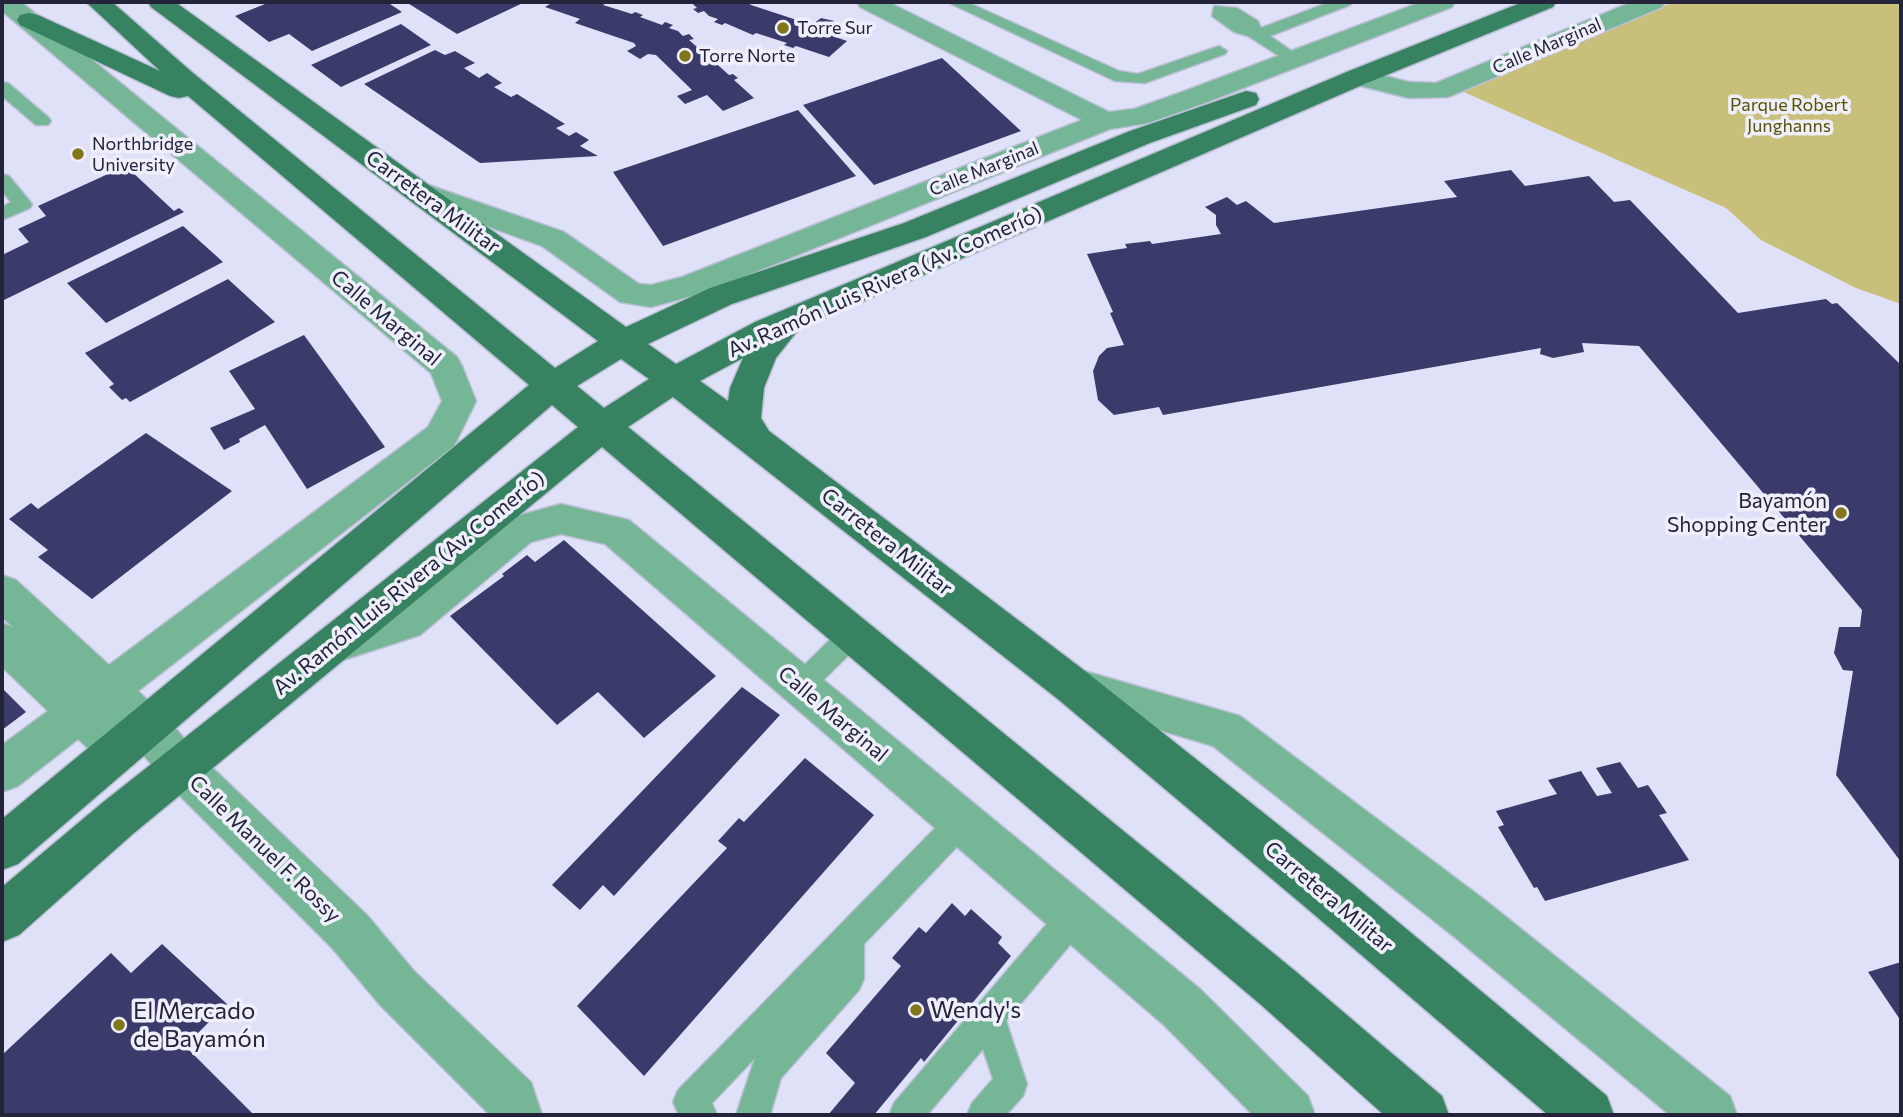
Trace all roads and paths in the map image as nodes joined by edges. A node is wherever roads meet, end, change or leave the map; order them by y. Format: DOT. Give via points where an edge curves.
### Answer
graph roads {
  1 [pos="98,2"];
  2 [pos="160,2"];
  3 [pos="869,2"];
  4 [pos="955,2"];
  5 [pos="1343,2"];
  6 [pos="1489,2"];
  7 [pos="1544,2"];
  8 [pos="1653,2"];
  9 [pos="1215,5"];
  10 [pos="1420,7"];
  11 [pos="17,11"];
  12 [pos="1256,34"];
  13 [pos="1219,51"];
  14 [pos="1293,60"];
  15 [pos="1358,77"];
  16 [pos="2,87"];
  17 [pos="220,109"];
  18 [pos="41,121"];
  19 [pos="1105,121"];
  20 [pos="2,181"];
  21 [pos="417,190"];
  22 [pos="2,214"];
  23 [pos="790,321"];
  24 [pos="623,342"];
  25 [pos="672,381"];
  26 [pos="554,384"];
  27 [pos="603,426"];
  28 [pos="756,440"];
  29 [pos="2,592"];
  30 [pos="853,634"];
  31 [pos="2,641"];
  32 [pos="331,646"];
  33 [pos="800,686"];
  34 [pos="1073,687"];
  35 [pos="93,700"];
  36 [pos="134,739"];
  37 [pos="181,767"];
  38 [pos="2,771"];
  39 [pos="961,822"];
  40 [pos="2,848"];
  41 [pos="1074,916"];
  42 [pos="2,918"];
  43 [pos="849,937"];
  44 [pos="989,1017"];
  45 [pos="516,1115"];
  46 [pos="701,1115"];
  47 [pos="753,1115"];
  48 [pos="905,1115"];
  49 [pos="984,1115"];
  50 [pos="1289,1115"];
  51 [pos="1423,1115"];
  52 [pos="1588,1115"];
  53 [pos="1711,1115"];
  1 -- 17 [label="main road"];
  2 -- 21 [label="main road, Carretera Militar"];
  3 -- 19 [label="street"];
  4 -- 13 [label="lane" via="1115,76 1139,79"];
  5 -- 12 [label="lane"];
  6 -- 24 [label="main road, Av. Ramón Luis Rivera (Av. Comerío)" via="1344,65 1140,137 915,230 721,296"];
  7 -- 15 [label="main road, Av. Ramón Luis Rivera (Av. Comerío)"];
  8 -- 15 [label="street, Calle Marginal" via="1438,91 1409,90"];
  9 -- 12 [label="lane" via="1252,24"];
  10 -- 14 [label="street, Calle Marginal"];
  11 -- 17 [label="main road"];
  11 -- 35 [label="street, Calle Marginal" via="445,366 459,401 441,436"];
  12 -- 14 [label="lane"];
  14 -- 19 [label="street, Calle Marginal" via="1138,117"];
  15 -- 23 [label="main road, Av. Ramón Luis Rivera (Av. Comerío)"];
  16 -- 18 [label="lane"];
  17 -- 26 [label="main road"];
  19 -- 21 [label="street, Calle Marginal" via="692,285 650,296 631,294 553,239"];
  20 -- 22 [label="lane" via="23,204"];
  21 -- 24 [label="main road, Carretera Militar"];
  23 -- 25 [label="main road, Av. Ramón Luis Rivera (Av. Comerío)"];
  23 -- 28 [label="main road" via="766,346 747,388 743,419"];
  24 -- 25 [label="main road, Carretera Militar"];
  24 -- 26 [label="main road, Av. Ramón Luis Rivera (Av. Comerío)"];
  25 -- 27 [label="main road, Av. Ramón Luis Rivera (Av. Comerío)"];
  25 -- 28 [label="main road, Carretera Militar"];
  26 -- 27 [label="main road"];
  26 -- 36 [label="main road, Av. Ramón Luis Rivera (Av. Comerío)"];
  27 -- 30 [label="main road"];
  27 -- 32 [label="main road, Av. Ramón Luis Rivera (Av. Comerío)"];
  28 -- 34 [label="main road, Carretera Militar"];
  29 -- 35 [label="street"];
  30 -- 33 [label="lane"];
  30 -- 51 [label="main road"];
  31 -- 35 [label="street"];
  32 -- 33 [label="street, Calle Marginal" via="406,623 519,530 561,519 615,531"];
  32 -- 37 [label="main road, Av. Ramón Luis Rivera (Av. Comerío)"];
  33 -- 39 [label="street, Calle Marginal"];
  34 -- 52 [label="main road, Carretera Militar"];
  34 -- 53 [label="street" via="1226,730 1469,918"];
  35 -- 36 [label="street, Calle Manuel F. Rossy"];
  35 -- 38 [label="street, Calle Marginal"];
  36 -- 37 [label="street, Calle Manuel F. Rossy"];
  36 -- 40 [label="main road, Av. Ramón Luis Rivera (Av. Comerío)"];
  37 -- 42 [label="main road, Av. Ramón Luis Rivera (Av. Comerío)"];
  37 -- 45 [label="street, Calle Manuel F. Rossy" via="350,932 397,989 513,1100"];
  39 -- 41 [label="street, Calle Marginal"];
  39 -- 43 [label="lane"];
  41 -- 44 [label="lane"];
  41 -- 50 [label="street, Calle Marginal" via="1182,1007"];
  43 -- 46 [label="lane" via="690,1102"];
  43 -- 47 [label="lane" via="848,979 767,1069"];
  44 -- 48 [label="lane"];
  44 -- 49 [label="lane" via="1012,1084"];
}
